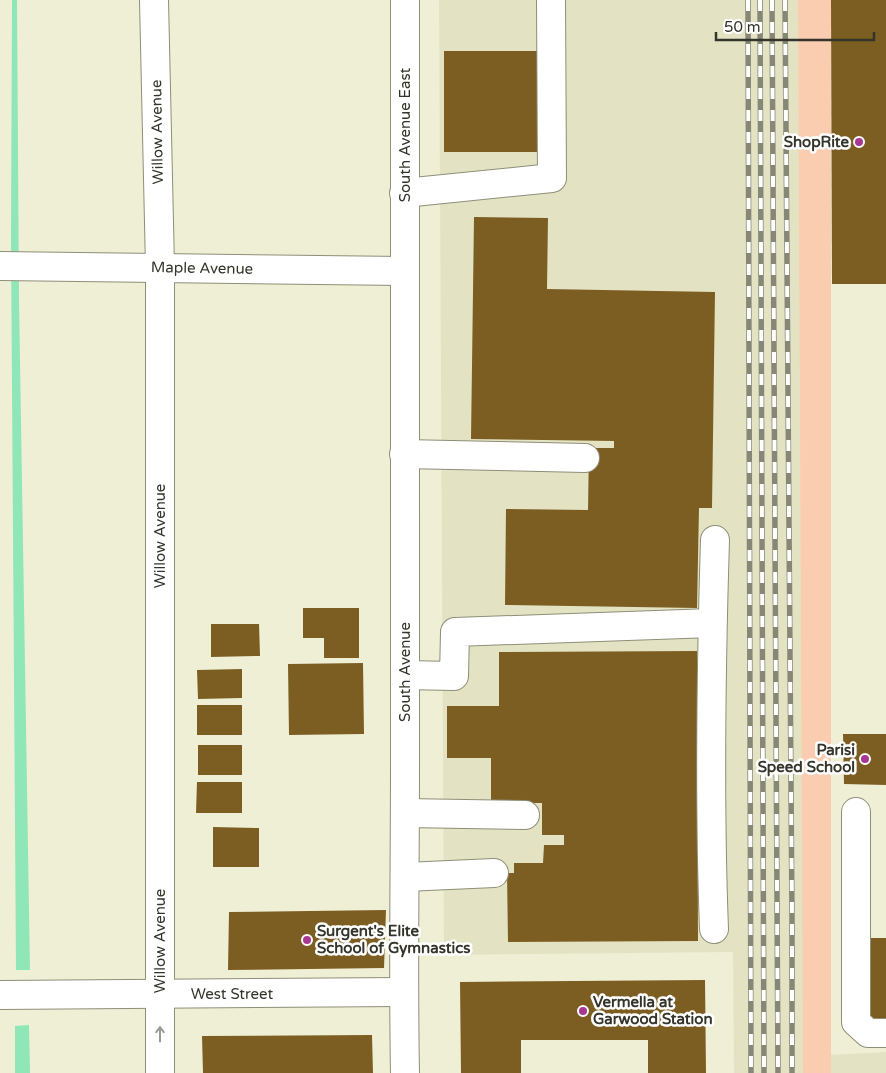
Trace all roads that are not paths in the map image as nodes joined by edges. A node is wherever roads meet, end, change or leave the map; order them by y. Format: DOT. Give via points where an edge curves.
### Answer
graph roads {
  1 [pos="154,0"];
  2 [pos="405,0"];
  3 [pos="551,0"];
  4 [pos="404,194"];
  5 [pos="0,266"];
  6 [pos="160,267"];
  7 [pos="404,271"];
  8 [pos="404,454"];
  9 [pos="584,458"];
  10 [pos="715,540"];
  11 [pos="712,623"];
  12 [pos="405,675"];
  13 [pos="856,812"];
  14 [pos="405,813"];
  15 [pos="526,815"];
  16 [pos="494,873"];
  17 [pos="405,877"];
  18 [pos="714,928"];
  19 [pos="403,992"];
  20 [pos="0,995"];
  21 [pos="160,995"];
  22 [pos="877,1033"];
  23 [pos="160,1073"];
  24 [pos="405,1073"];
  1 -- 6 [label="street, Willow Avenue"];
  2 -- 4 [label="street, South Avenue East"];
  3 -- 4 [label="street" via="552,178"];
  4 -- 7 [label="street, South Avenue East"];
  5 -- 6 [label="street, Maple Avenue"];
  6 -- 7 [label="street, Maple Avenue"];
  6 -- 21 [label="street, Willow Avenue"];
  7 -- 8 [label="street, South Avenue"];
  8 -- 9 [label="street"];
  8 -- 12 [label="street, South Avenue"];
  10 -- 11 [label="street"];
  11 -- 12 [label="street" via="455,632 454,676"];
  11 -- 18 [label="street" via="711,860"];
  12 -- 14 [label="street, South Avenue"];
  13 -- 22 [label="street" via="856,1022"];
  14 -- 15 [label="street"];
  14 -- 17 [label="street, South Avenue"];
  16 -- 17 [label="street"];
  17 -- 19 [label="street, South Avenue"];
  19 -- 21 [label="street, West Street"];
  19 -- 24 [label="street, South Avenue"];
  20 -- 21 [label="street, West Street"];
  23 -- 21 [label="street, Willow Avenue, one-way"];
}
